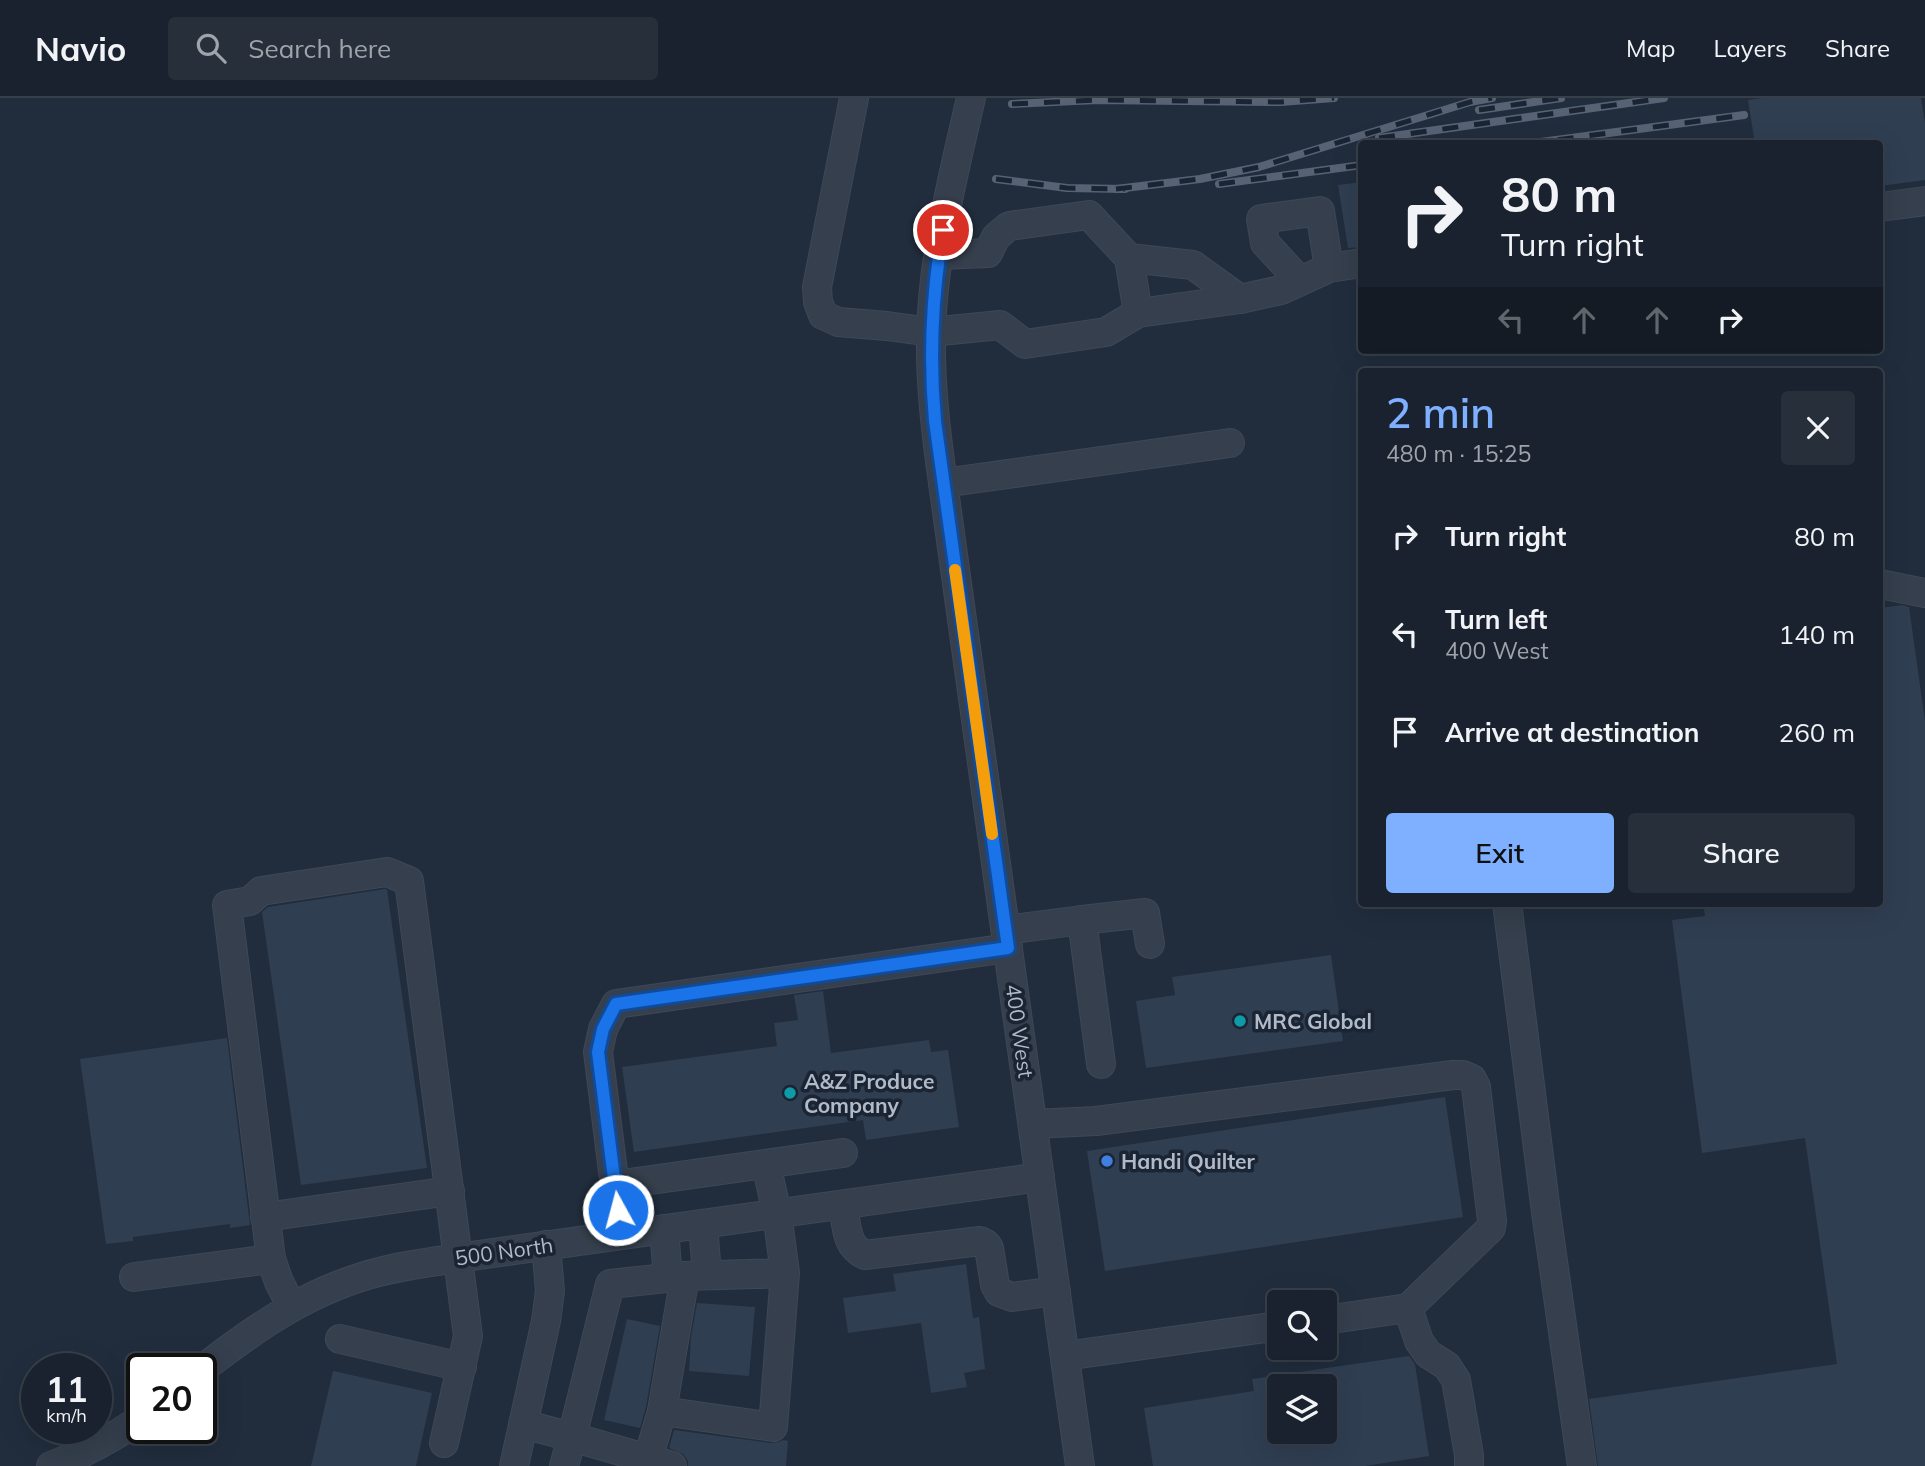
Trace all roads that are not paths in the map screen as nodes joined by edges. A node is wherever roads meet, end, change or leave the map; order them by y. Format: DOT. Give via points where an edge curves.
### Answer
graph roads {
  1 [pos="854,98"];
  2 [pos="971,98"];
  3 [pos="1925,201"];
  4 [pos="1883,207"];
  5 [pos="939,255"];
  6 [pos="1129,258"];
  7 [pos="1358,264"];
  8 [pos="1329,268"];
  9 [pos="1300,281"];
  10 [pos="1240,299"];
  11 [pos="1138,313"];
  12 [pos="931,332"];
  13 [pos="1230,443"];
  14 [pos="943,483"];
  15 [pos="1883,585"];
  16 [pos="1925,593"];
  17 [pos="1508,907"];
  18 [pos="1082,920"];
  19 [pos="1007,939"];
  20 [pos="1150,944"];
  21 [pos="1101,1064"];
  22 [pos="1032,1124"];
  23 [pos="843,1153"];
  24 [pos="766,1164"];
  25 [pos="1040,1177"];
  26 [pos="615,1185"];
  27 [pos="450,1191"];
  28 [pos="843,1205"];
  29 [pos="777,1213"];
  30 [pos="265,1217"];
  31 [pos="703,1224"];
  32 [pos="664,1229"];
  33 [pos="621,1235"];
  34 [pos="546,1245"];
  35 [pos="457,1258"];
  36 [pos="271,1259"];
  37 [pos="785,1273"];
  38 [pos="134,1277"];
  39 [pos="687,1277"];
  40 [pos="1056,1291"];
  41 [pos="292,1307"];
  42 [pos="1408,1308"];
  43 [pos="1337,1318"];
  44 [pos="1267,1328"];
  45 [pos="340,1339"];
  46 [pos="1065,1356"];
  47 [pos="217,1358"];
  48 [pos="462,1367"];
  49 [pos="662,1411"];
  50 [pos="523,1424"];
  51 [pos="126,1430"];
  52 [pos="572,1437"];
  53 [pos="444,1443"];
  54 [pos="660,1463"];
  55 [pos="51,1466"];
  56 [pos="514,1466"];
  57 [pos="564,1466"];
  58 [pos="1080,1466"];
  59 [pos="1469,1466"];
  60 [pos="1582,1466"];
  1 -- 12 [label="street" via="817,302 823,314 838,322"];
  2 -- 5 [label="street, 400 West"];
  3 -- 4 [label="street"];
  5 -- 6 [label="street" via="988,253 996,237 1009,226 1088,215"];
  5 -- 12 [label="street, 400 West"];
  6 -- 10 [label="street" via="1193,265"];
  6 -- 11 [label="street"];
  7 -- 8 [label="street"];
  8 -- 9 [label="street"];
  8 -- 9 [label="street" via="1320,211 1261,219 1265,243"];
  9 -- 10 [label="street"];
  10 -- 11 [label="street"];
  11 -- 12 [label="street" via="1106,332 1025,344 1000,325"];
  12 -- 14 [label="street, 400 West" via="932,391"];
  13 -- 14 [label="street"];
  14 -- 19 [label="street, 400 West"];
  15 -- 16 [label="street"];
  17 -- 60 [label="street"];
  18 -- 19 [label="street"];
  18 -- 20 [label="street" via="1145,913"];
  18 -- 21 [label="street"];
  19 -- 22 [label="street, 400 West"];
  19 -- 26 [label="street" via="616,1004 598,1052"];
  22 -- 25 [label="street, 400 West"];
  22 -- 42 [label="street" via="1096,1121 1453,1075 1472,1079 1491,1228"];
  23 -- 24 [label="street"];
  24 -- 26 [label="street"];
  24 -- 29 [label="street"];
  25 -- 28 [label="street, 500 North"];
  25 -- 40 [label="street, 400 West"];
  26 -- 33 [label="street"];
  27 -- 30 [label="street"];
  27 -- 30 [label="street" via="409,881 387,872 261,891 250,901 227,905"];
  27 -- 35 [label="street"];
  28 -- 29 [label="street, 500 North"];
  28 -- 40 [label="street" via="850,1241 865,1255 980,1241 989,1248 999,1292 1012,1297"];
  29 -- 31 [label="street, 500 North"];
  29 -- 37 [label="street"];
  30 -- 36 [label="street"];
  31 -- 32 [label="street, 500 North"];
  31 -- 39 [label="street"];
  32 -- 33 [label="street, 500 North"];
  32 -- 39 [label="street"];
  33 -- 34 [label="street, 500 North"];
  34 -- 35 [label="street, 500 North"];
  34 -- 50 [label="street" via="548,1313"];
  35 -- 41 [label="street, 500 North" via="382,1271"];
  35 -- 48 [label="street" via="468,1336"];
  36 -- 38 [label="street"];
  36 -- 41 [label="street"];
  37 -- 39 [label="street"];
  37 -- 49 [label="street" via="773,1427"];
  39 -- 49 [label="street"];
  39 -- 52 [label="street" via="610,1284"];
  40 -- 46 [label="street, 400 West"];
  41 -- 47 [label="street, 500 North"];
  42 -- 43 [label="street"];
  42 -- 59 [label="street" via="1419,1341 1428,1354 1447,1366 1455,1380"];
  44 -- 46 [label="street"];
  45 -- 48 [label="street"];
  46 -- 58 [label="street, 400 West"];
  48 -- 53 [label="street"];
  49 -- 54 [label="street"];
  50 -- 52 [label="street"];
  50 -- 56 [label="street"];
  51 -- 55 [label="street"];
  52 -- 54 [label="street"];
  52 -- 57 [label="street"];
}
